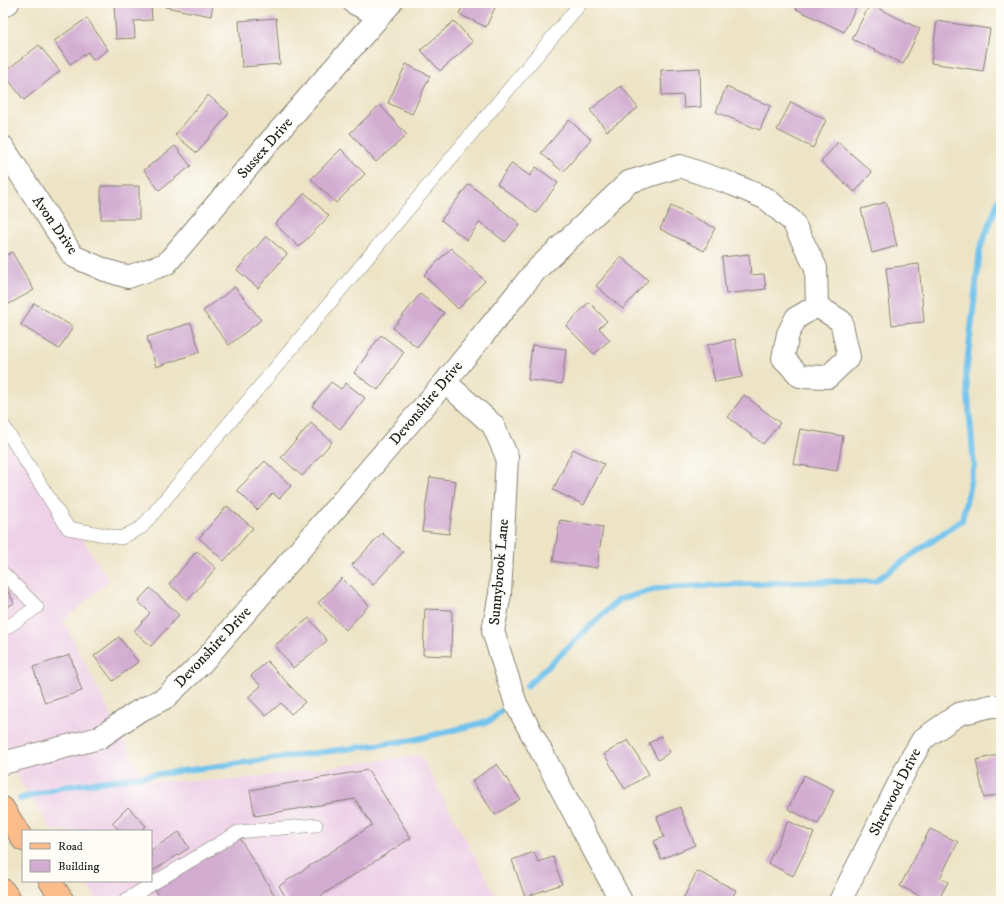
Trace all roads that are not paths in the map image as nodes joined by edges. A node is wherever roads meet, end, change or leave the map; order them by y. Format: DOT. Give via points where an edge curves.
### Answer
graph roads {
  1 [pos="8,3"];
  2 [pos="354,3"];
  3 [pos="581,3"];
  4 [pos="3,6"];
  5 [pos="385,9"];
  6 [pos="3,147"];
  7 [pos="128,277"];
  8 [pos="817,306"];
  9 [pos="445,382"];
  10 [pos="3,425"];
  11 [pos="3,573"];
  12 [pos="3,630"];
  13 [pos="1001,706"];
  14 [pos="3,763"];
  15 [pos="3,808"];
  16 [pos="316,824"];
  17 [pos="22,838"];
  18 [pos="51,882"];
  19 [pos="3,890"];
  20 [pos="11,901"];
  21 [pos="62,901"];
  22 [pos="124,901"];
  23 [pos="621,901"];
  24 [pos="840,901"];
  1 -- 4 [label="street"];
  2 -- 5 [label="street"];
  3 -- 10 [label="lane" via="142,527 121,538 68,528"];
  5 -- 7 [label="street, Sussex Drive" via="166,264"];
  6 -- 7 [label="street, Avon Drive" via="73,256"];
  8 -- 9 [label="street, Devonshire Drive" via="816,268 793,222 767,199 680,166 629,182 536,270"];
  9 -- 14 [label="street, Devonshire Drive" via="202,663 165,698 137,712 99,738"];
  9 -- 23 [label="street, Sunnybrook Lane" via="493,425 507,457 500,594 493,631 516,704"];
  11 -- 12 [label="lane" via="37,607"];
  13 -- 24 [label="street, Sherwood Drive" via="959,714 923,739"];
  15 -- 17 [label="main road"];
  16 -- 22 [label="lane" via="238,832"];
  18 -- 21 [label="main road"];
  19 -- 20 [label="main road"];
}
